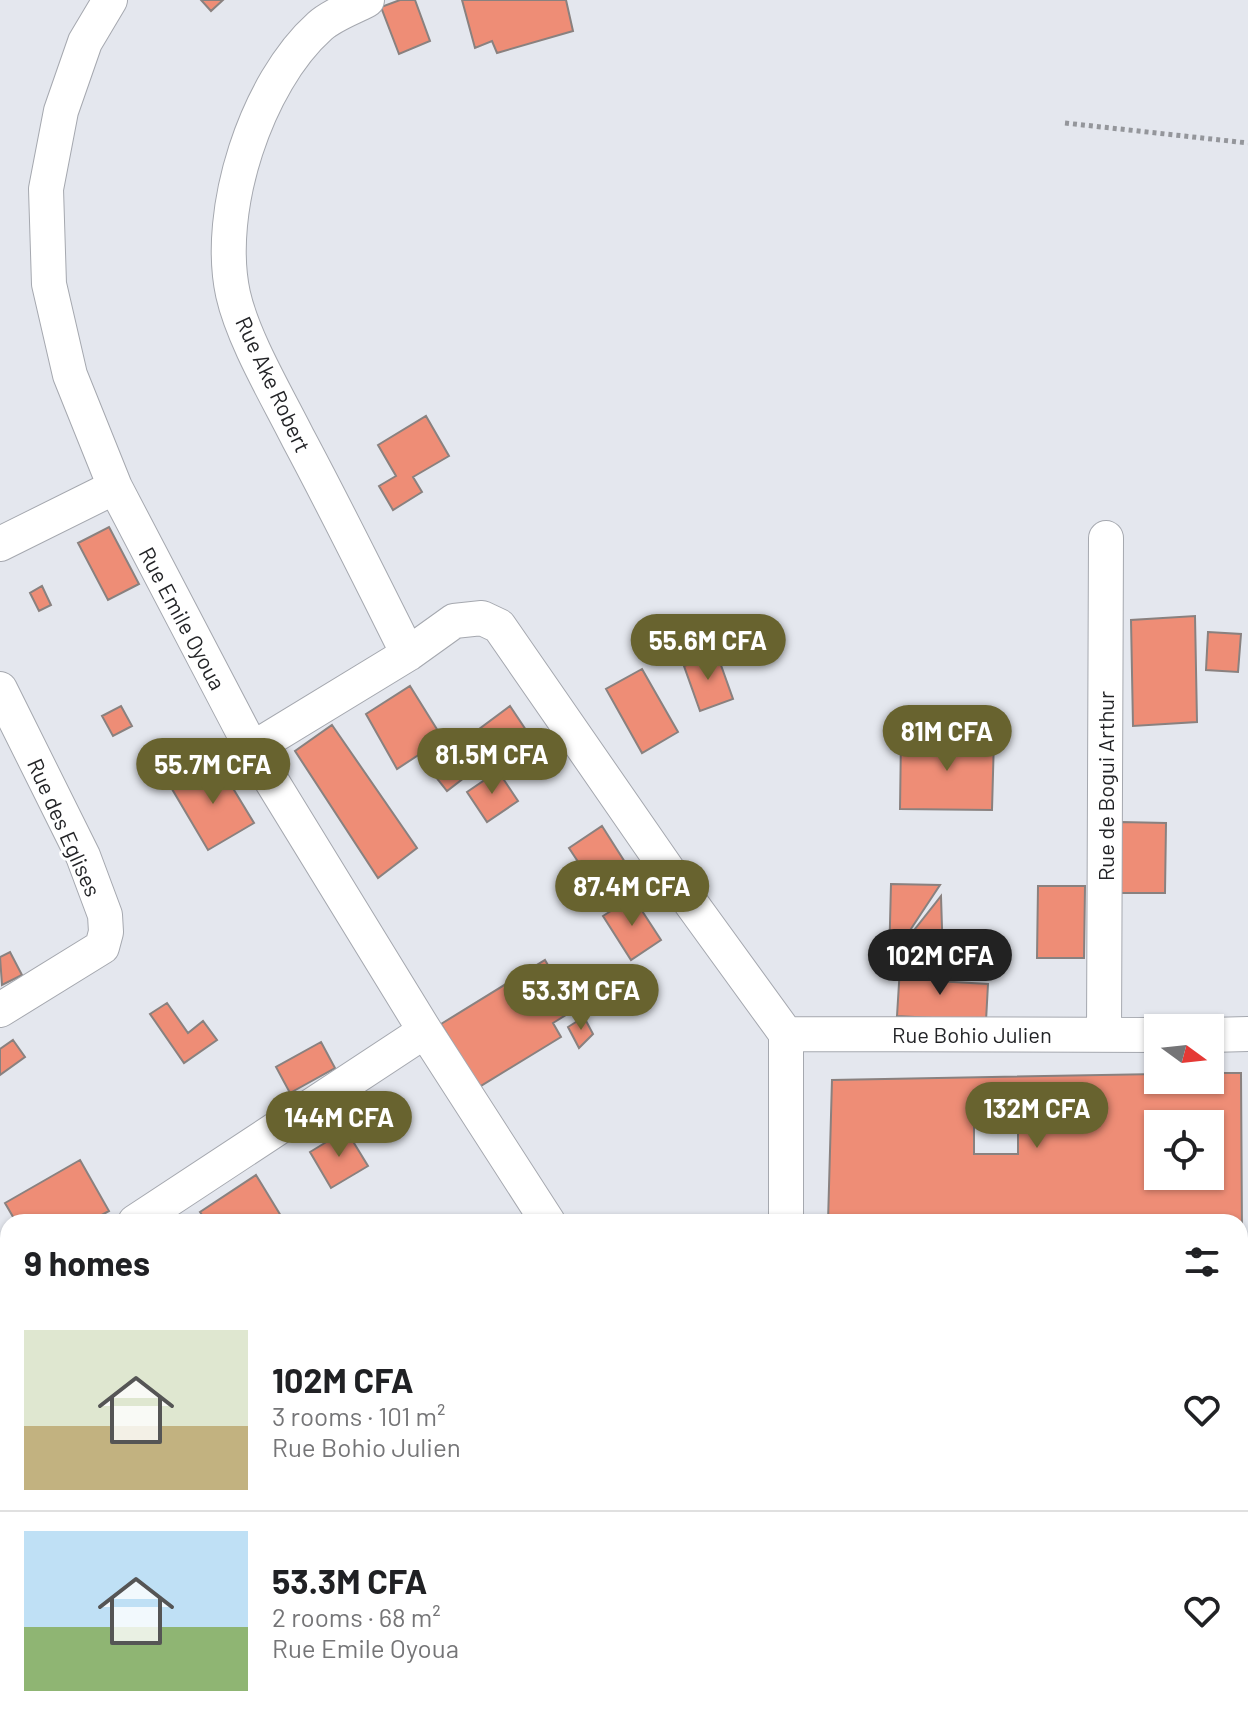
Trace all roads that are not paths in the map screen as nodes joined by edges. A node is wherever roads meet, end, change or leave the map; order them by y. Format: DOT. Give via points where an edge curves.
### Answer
graph roads {
  1 [pos="110,0"];
  2 [pos="367,0"];
  3 [pos="115,487"];
  4 [pos="1106,538"];
  5 [pos="0,544"];
  6 [pos="408,654"];
  7 [pos="0,689"];
  8 [pos="252,749"];
  9 [pos="0,1010"];
  10 [pos="425,1031"];
  11 [pos="786,1034"];
  12 [pos="1248,1034"];
  13 [pos="1104,1035"];
  14 [pos="1144,1035"];
  15 [pos="1224,1035"];
  16 [pos="147,1214"];
  17 [pos="543,1214"];
  18 [pos="786,1214"];
  1 -- 3 [label="street, Rue Emile Oyoua" via="85,42 61,111 46,189 49,284 70,375"];
  2 -- 6 [label="street, Rue Ake Robert" via="320,25 287,65 260,113 240,166 229,240 233,294 254,351"];
  3 -- 5 [label="street"];
  3 -- 8 [label="street, Rue Emile Oyoua"];
  4 -- 13 [label="street, Rue de Bogui Arthur"];
  6 -- 8 [label="street"];
  6 -- 11 [label="street" via="454,621 482,618 499,626"];
  7 -- 9 [label="street, Rue des Eglises" via="83,856 106,932 102,947"];
  8 -- 10 [label="street, Rue Emile Oyoua"];
  10 -- 16 [label="street"];
  10 -- 17 [label="street, Rue Emile Oyoua"];
  11 -- 13 [label="street, Rue Bohio Julien"];
  11 -- 18 [label="street"];
  12 -- 15 [label="street"];
  13 -- 14 [label="street, Rue Bohio Julien"];
}
